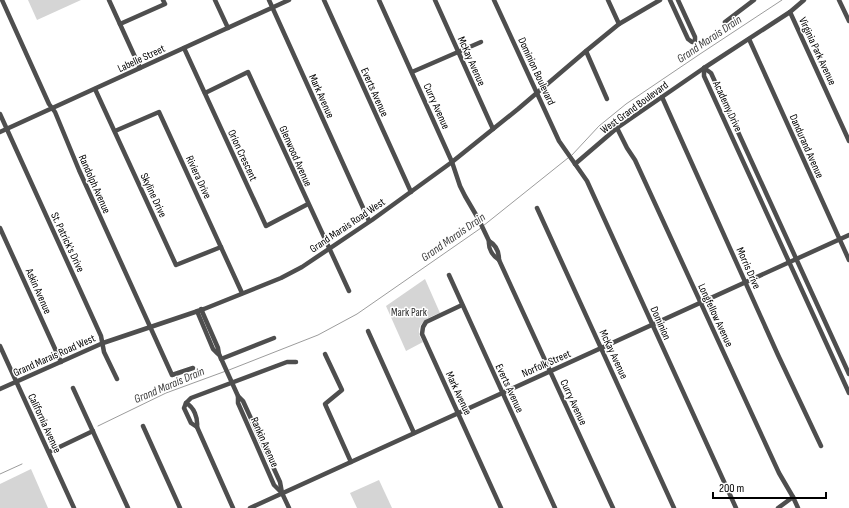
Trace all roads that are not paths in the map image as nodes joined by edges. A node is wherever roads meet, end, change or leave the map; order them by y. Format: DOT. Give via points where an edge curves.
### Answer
graph roads {
  1 [pos="2,0"];
  2 [pos="109,0"];
  3 [pos="163,0"];
  4 [pos="215,0"];
  5 [pos="269,0"];
  6 [pos="289,0"];
  7 [pos="324,0"];
  8 [pos="379,0"];
  9 [pos="435,0"];
  10 [pos="494,0"];
  11 [pos="608,0"];
  12 [pos="660,0"];
  13 [pos="670,0"];
  14 [pos="678,0"];
  15 [pos="754,0"];
  16 [pos="804,0"];
  17 [pos="839,0"];
  18 [pos="272,8"];
  19 [pos="790,12"];
  20 [pos="725,22"];
  21 [pos="849,22"];
  22 [pos="120,24"];
  23 [pos="619,24"];
  24 [pos="228,28"];
  25 [pos="748,39"];
  26 [pos="481,42"];
  27 [pos="184,48"];
  28 [pos="586,51"];
  29 [pos="458,52"];
  30 [pos="140,68"];
  31 [pos="704,68"];
  32 [pos="412,72"];
  33 [pos="95,89"];
  34 [pos="536,92"];
  35 [pos="205,93"];
  36 [pos="662,97"];
  37 [pos="607,99"];
  38 [pos="52,109"];
  39 [pos="0,114"];
  40 [pos="617,128"];
  41 [pos="7,129"];
  42 [pos="493,129"];
  43 [pos="115,131"];
  44 [pos="0,132"];
  45 [pos="849,141"];
  46 [pos="565,149"];
  47 [pos="452,162"];
  48 [pos="575,164"];
  49 [pos="411,192"];
  50 [pos="308,204"];
  51 [pos="537,208"];
  52 [pos="369,221"];
  53 [pos="0,228"];
  54 [pos="849,235"];
  55 [pos="840,240"];
  56 [pos="221,247"];
  57 [pos="329,249"];
  58 [pos="796,259"];
  59 [pos="849,260"];
  60 [pos="790,262"];
  61 [pos="449,275"];
  62 [pos="746,282"];
  63 [pos="349,291"];
  64 [pos="242,294"];
  65 [pos="701,303"];
  66 [pos="462,305"];
  67 [pos="199,310"];
  68 [pos="652,325"];
  69 [pos="150,326"];
  70 [pos="368,331"];
  71 [pos="274,338"];
  72 [pos="103,343"];
  73 [pos="0,346"];
  74 [pos="601,348"];
  75 [pos="326,354"];
  76 [pos="222,361"];
  77 [pos="61,362"];
  78 [pos="296,362"];
  79 [pos="193,368"];
  80 [pos="550,371"];
  81 [pos="849,374"];
  82 [pos="117,378"];
  83 [pos="231,381"];
  84 [pos="16,382"];
  85 [pos="73,388"];
  86 [pos="0,389"];
  87 [pos="503,393"];
  88 [pos="849,393"];
  89 [pos="458,413"];
  90 [pos="143,426"];
  91 [pos="92,431"];
  92 [pos="414,433"];
  93 [pos="821,446"];
  94 [pos="49,452"];
  95 [pos="351,462"];
  96 [pos="282,493"];
  97 [pos="793,497"];
  98 [pos="74,508"];
  99 [pos="128,508"];
  100 [pos="180,508"];
  101 [pos="233,508"];
  102 [pos="250,508"];
  103 [pos="289,508"];
  104 [pos="501,508"];
  105 [pos="555,508"];
  106 [pos="612,508"];
  107 [pos="674,508"];
  108 [pos="736,508"];
  109 [pos="778,508"];
  110 [pos="798,508"];
  1 -- 38 [label="street, Randolph Avenue"];
  2 -- 22 [label="street"];
  3 -- 22 [label="street" via="165,4"];
  4 -- 24 [label="street"];
  5 -- 18 [label="street, Mark Avenue"];
  6 -- 18 [label="street, Labelle Street"];
  7 -- 49 [label="street, Everts Avenue"];
  8 -- 32 [label="street, Curry Avenue"];
  9 -- 29 [label="street, McKay Avenue"];
  10 -- 34 [label="street, Dominion Boulevard"];
  11 -- 23 [label="street"];
  12 -- 23 [label="street, Grand Marais Road West"];
  13 -- 14 [label="street" via="688,39 695,41"];
  15 -- 20 [label="street"];
  16 -- 19 [label="street, West Grand Boulevard"];
  17 -- 21 [label="street"];
  18 -- 24 [label="street, Labelle Street"];
  18 -- 52 [label="street, Mark Avenue"];
  19 -- 25 [label="street, West Grand Boulevard"];
  19 -- 45 [label="street, Virginia Park Avenue"];
  22 -- 30 [label="street"];
  23 -- 28 [label="street, Grand Marais Road West"];
  24 -- 27 [label="street, Labelle Street"];
  25 -- 31 [label="street, West Grand Boulevard"];
  25 -- 55 [label="street, Dandurand Avenue"];
  26 -- 29 [label="street"];
  27 -- 30 [label="street, Labelle Street"];
  27 -- 35 [label="street, Orion Crescent"];
  28 -- 34 [label="street, Grand Marais Road West"];
  28 -- 37 [label="street"];
  29 -- 32 [label="street"];
  29 -- 42 [label="street, McKay Avenue"];
  30 -- 33 [label="street, Labelle Street"];
  31 -- 36 [label="street, West Grand Boulevard"];
  31 -- 58 [label="street, Academy Drive" via="711,73"];
  31 -- 60 [label="street, Academy Drive" via="704,76"];
  32 -- 47 [label="street, Curry Avenue"];
  33 -- 38 [label="street, Labelle Street"];
  33 -- 43 [label="street, Skyline Drive"];
  34 -- 42 [label="street, Grand Marais Road West"];
  34 -- 46 [label="street, Dominion Boulevard"];
  35 -- 50 [label="street, Glenwood Avenue" via="248,72"];
  35 -- 50 [label="street, Orion Crescent" via="266,226"];
  36 -- 40 [label="street, West Grand Boulevard"];
  36 -- 62 [label="street, Morris Drive"];
  38 -- 41 [label="street, Labelle Street"];
  38 -- 69 [label="street, Randolph Avenue"];
  39 -- 41 [label="street, St. Patrick's Drive"];
  40 -- 48 [label="street, West Grand Boulevard"];
  40 -- 65 [label="street, Longfellow Avenue" via="635,160"];
  41 -- 44 [label="street, Labelle Street"];
  41 -- 72 [label="street, St. Patrick's Drive"];
  42 -- 47 [label="street, Grand Marais Road West"];
  43 -- 56 [label="street, Skyline Drive" via="176,265"];
  43 -- 56 [label="street, Riviera Drive" via="159,112"];
  46 -- 48 [label="street, Dominion"];
  47 -- 49 [label="street, Grand Marais Road West"];
  47 -- 80 [label="street, Curry Avenue" via="465,196 489,241 497,249 499,260"];
  48 -- 68 [label="street, Dominion" via="587,181"];
  49 -- 52 [label="street, Grand Marais Road West"];
  50 -- 57 [label="street, Glenwood Avenue"];
  51 -- 74 [label="street, McKay Avenue"];
  52 -- 57 [label="street, Grand Marais Road West"];
  53 -- 77 [label="street, Askin Avenue"];
  54 -- 55 [label="street, Norfolk Street"];
  55 -- 58 [label="street, Norfolk Street"];
  55 -- 59 [label="street, Dandurand Avenue"];
  56 -- 64 [label="street, Riviera Drive"];
  57 -- 63 [label="street, Glenwood Avenue"];
  57 -- 64 [label="street, Grand Marais Road West" via="282,278"];
  58 -- 60 [label="street, Norfolk Street"];
  58 -- 81 [label="street, Academy Drive"];
  60 -- 62 [label="street, Norfolk Street"];
  60 -- 88 [label="street, Academy Drive"];
  61 -- 66 [label="street, Everts Avenue"];
  62 -- 65 [label="street, Norfolk Street"];
  62 -- 93 [label="street, Morris Drive"];
  64 -- 67 [label="street, Grand Marais Road West"];
  65 -- 68 [label="street, Norfolk Street"];
  65 -- 97 [label="street, Longfellow Avenue" via="778,473"];
  66 -- 87 [label="street, Everts Avenue"];
  66 -- 89 [label="street, Mark Avenue" via="426,322 422,327 422,334"];
  67 -- 69 [label="street, Grand Marais Road West"];
  67 -- 76 [label="street, Rankin Avenue" via="213,349"];
  68 -- 74 [label="street, Norfolk Street"];
  68 -- 108 [label="street, Dominion"];
  69 -- 72 [label="street, Grand Marais Road West"];
  69 -- 79 [label="street, Randolph Avenue" via="172,375"];
  70 -- 92 [label="street"];
  71 -- 76 [label="street"];
  72 -- 77 [label="street, Grand Marais Road West"];
  72 -- 82 [label="street, St. Patrick's Drive" via="104,352"];
  73 -- 84 [label="street, California Avenue"];
  74 -- 80 [label="street, Norfolk Street"];
  74 -- 107 [label="street, McKay Avenue"];
  75 -- 95 [label="street" via="342,390 325,404"];
  76 -- 83 [label="street, Rankin Avenue"];
  77 -- 84 [label="street, Grand Marais Road West"];
  78 -- 83 [label="street" via="287,362"];
  80 -- 87 [label="street, Norfolk Street"];
  80 -- 106 [label="street, Curry Avenue"];
  83 -- 96 [label="street, Rankin Avenue" via="277,475"];
  83 -- 101 [label="street" via="191,398 184,408 191,423 197,427"];
  84 -- 86 [label="street, Grand Marais Road West"];
  84 -- 94 [label="street, California Avenue"];
  85 -- 91 [label="street"];
  87 -- 89 [label="street, Norfolk Street"];
  87 -- 105 [label="street, Everts Avenue"];
  89 -- 92 [label="street, Norfolk Street"];
  89 -- 104 [label="street, Mark Avenue"];
  90 -- 100 [label="street"];
  91 -- 94 [label="street"];
  91 -- 99 [label="street"];
  92 -- 95 [label="street, Norfolk Street"];
  94 -- 98 [label="street, California Avenue"];
  95 -- 96 [label="street, Norfolk Street"];
  96 -- 102 [label="street, Norfolk Street"];
  96 -- 103 [label="street, Rankin Avenue"];
  97 -- 109 [label="street"];
  97 -- 110 [label="street, Longfellow Avenue"];
}
